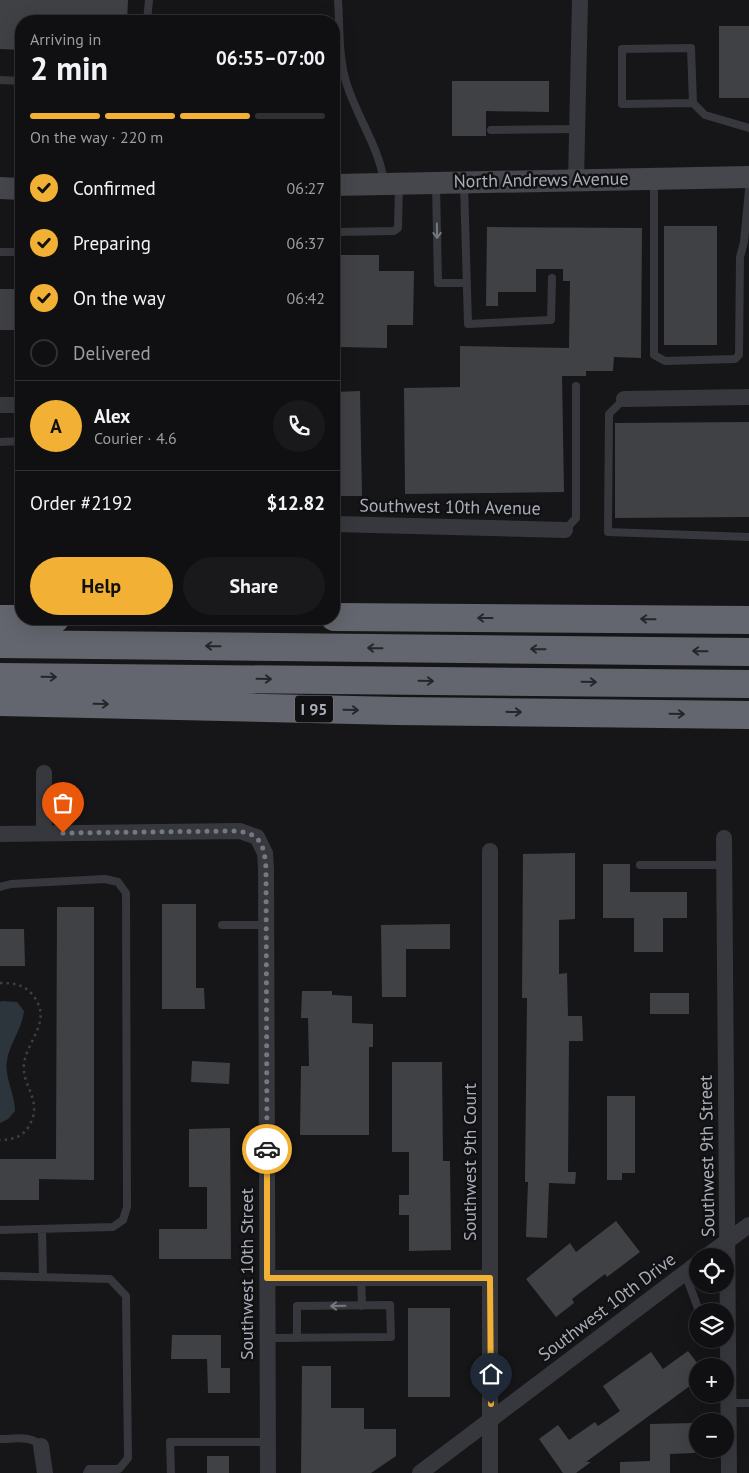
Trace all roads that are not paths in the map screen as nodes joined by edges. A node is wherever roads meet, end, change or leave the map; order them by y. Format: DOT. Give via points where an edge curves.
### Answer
graph roads {
  1 [pos="149,0"];
  2 [pos="338,0"];
  3 [pos="580,0"];
  4 [pos="148,15"];
  5 [pos="339,15"];
  6 [pos="340,28"];
  7 [pos="0,80"];
  8 [pos="15,81"];
  9 [pos="693,103"];
  10 [pos="749,128"];
  11 [pos="491,130"];
  12 [pos="577,130"];
  13 [pos="749,177"];
  14 [pos="654,178"];
  15 [pos="576,180"];
  16 [pos="464,182"];
  17 [pos="436,183"];
  18 [pos="340,184"];
  19 [pos="391,184"];
  20 [pos="0,188"];
  21 [pos="15,189"];
  22 [pos="749,190"];
  23 [pos="340,232"];
  24 [pos="0,252"];
  25 [pos="15,252"];
  26 [pos="552,278"];
  27 [pos="467,283"];
  28 [pos="576,386"];
  29 [pos="749,397"];
  30 [pos="624,399"];
  31 [pos="0,405"];
  32 [pos="15,405"];
  33 [pos="15,441"];
  34 [pos="0,442"];
  35 [pos="340,524"];
  36 [pos="565,530"];
  37 [pos="749,537"];
  38 [pos="340,617"];
  39 [pos="0,619"];
  40 [pos="15,619"];
  41 [pos="749,620"];
  42 [pos="0,644"];
  43 [pos="749,652"];
  44 [pos="0,677"];
  45 [pos="749,684"];
  46 [pos="0,702"];
  47 [pos="749,714"];
  48 [pos="44,773"];
  49 [pos="44,833"];
  50 [pos="0,834"];
  51 [pos="724,838"];
  52 [pos="490,851"];
  53 [pos="640,865"];
  54 [pos="724,865"];
  55 [pos="0,887"];
  56 [pos="222,925"];
  57 [pos="266,925"];
  58 [pos="749,1225"];
  59 [pos="42,1229"];
  60 [pos="0,1230"];
  61 [pos="727,1241"];
  62 [pos="718,1248"];
  63 [pos="689,1270"];
  64 [pos="0,1276"];
  65 [pos="361,1276"];
  66 [pos="43,1277"];
  67 [pos="267,1278"];
  68 [pos="490,1278"];
  69 [pos="726,1303"];
  70 [pos="362,1306"];
  71 [pos="267,1338"];
  72 [pos="298,1338"];
  73 [pos="728,1403"];
  74 [pos="734,1403"];
  75 [pos="749,1403"];
  76 [pos="490,1420"];
  77 [pos="0,1439"];
  78 [pos="268,1442"];
  79 [pos="42,1446"];
  80 [pos="45,1473"];
  81 [pos="86,1473"];
  82 [pos="171,1473"];
  83 [pos="268,1473"];
  84 [pos="420,1473"];
  85 [pos="490,1473"];
  86 [pos="728,1473"];
  1 -- 4 [label="lane"];
  2 -- 5 [label="lane"];
  3 -- 12 [label="street"];
  6 -- 19 [label="lane" via="347,86"];
  7 -- 8 [label="lane"];
  9 -- 9 [label="lane" via="692,48 622,49 622,104"];
  9 -- 10 [label="lane" via="705,115"];
  11 -- 12 [label="lane"];
  12 -- 15 [label="street"];
  13 -- 14 [label="main road, North Andrews Avenue"];
  14 -- 15 [label="main road, North Andrews Avenue"];
  14 -- 22 [label="lane" via="654,355 665,361 735,360 739,355 740,257"];
  15 -- 16 [label="main road, North Andrews Avenue"];
  16 -- 17 [label="main road, North Andrews Avenue"];
  16 -- 27 [label="lane"];
  17 -- 19 [label="main road, North Andrews Avenue"];
  17 -- 27 [label="lane, one-way" via="438,283"];
  18 -- 19 [label="main road, North Andrews Avenue"];
  19 -- 23 [label="lane" via="398,228 394,231"];
  20 -- 21 [label="main road"];
  24 -- 25 [label="lane"];
  26 -- 27 [label="lane" via="551,320 468,324"];
  28 -- 36 [label="lane" via="576,518"];
  29 -- 30 [label="street"];
  30 -- 37 [label="lane" via="609,414 608,532"];
  31 -- 32 [label="street"];
  33 -- 34 [label="lane"];
  35 -- 36 [label="street, Southwest 10th Avenue"];
  41 -- 38 [label="highway, one-way"];
  39 -- 40 [label="highway"];
  43 -- 42 [label="highway, one-way"];
  44 -- 45 [label="highway, one-way"];
  46 -- 47 [label="highway, I 95, one-way" via="397,711"];
  48 -- 49 [label="street"];
  49 -- 50 [label="street"];
  49 -- 57 [label="street, Southwest 10th Street" via="247,832 257,837 266,860"];
  51 -- 54 [label="street, Southwest 9th Street"];
  52 -- 68 [label="street, Southwest 9th Court"];
  53 -- 54 [label="lane"];
  54 -- 61 [label="street, Southwest 9th Street"];
  55 -- 59 [label="lane" via="105,879 118,882 126,893 127,1207 123,1220 113,1227"];
  56 -- 57 [label="lane"];
  57 -- 67 [label="street, Southwest 10th Street"];
  58 -- 61 [label="street"];
  59 -- 60 [label="lane"];
  59 -- 66 [label="lane"];
  61 -- 62 [label="street"];
  61 -- 69 [label="street, Southwest 9th Street"];
  63 -- 76 [label="street, Southwest 10th Drive"];
  64 -- 66 [label="lane"];
  65 -- 67 [label="street"];
  65 -- 68 [label="street"];
  65 -- 70 [label="lane"];
  66 -- 81 [label="lane" via="110,1279 126,1296 128,1458 119,1469 89,1468"];
  67 -- 71 [label="street, Southwest 10th Street"];
  68 -- 76 [label="street, Southwest 9th Court"];
  70 -- 72 [label="lane, one-way" via="297,1306"];
  70 -- 72 [label="lane" via="390,1305 391,1337"];
  71 -- 72 [label="lane"];
  71 -- 78 [label="street, Southwest 10th Street"];
  73 -- 86 [label="street, Southwest 9th Street"];
  74 -- 75 [label="lane"];
  76 -- 84 [label="street, Southwest 10th Drive"];
  76 -- 85 [label="street, Southwest 9th Court"];
  77 -- 79 [label="lane" via="25,1438"];
  78 -- 82 [label="lane" via="170,1442"];
  78 -- 83 [label="street, Southwest 10th Street"];
  79 -- 80 [label="street"];
}
